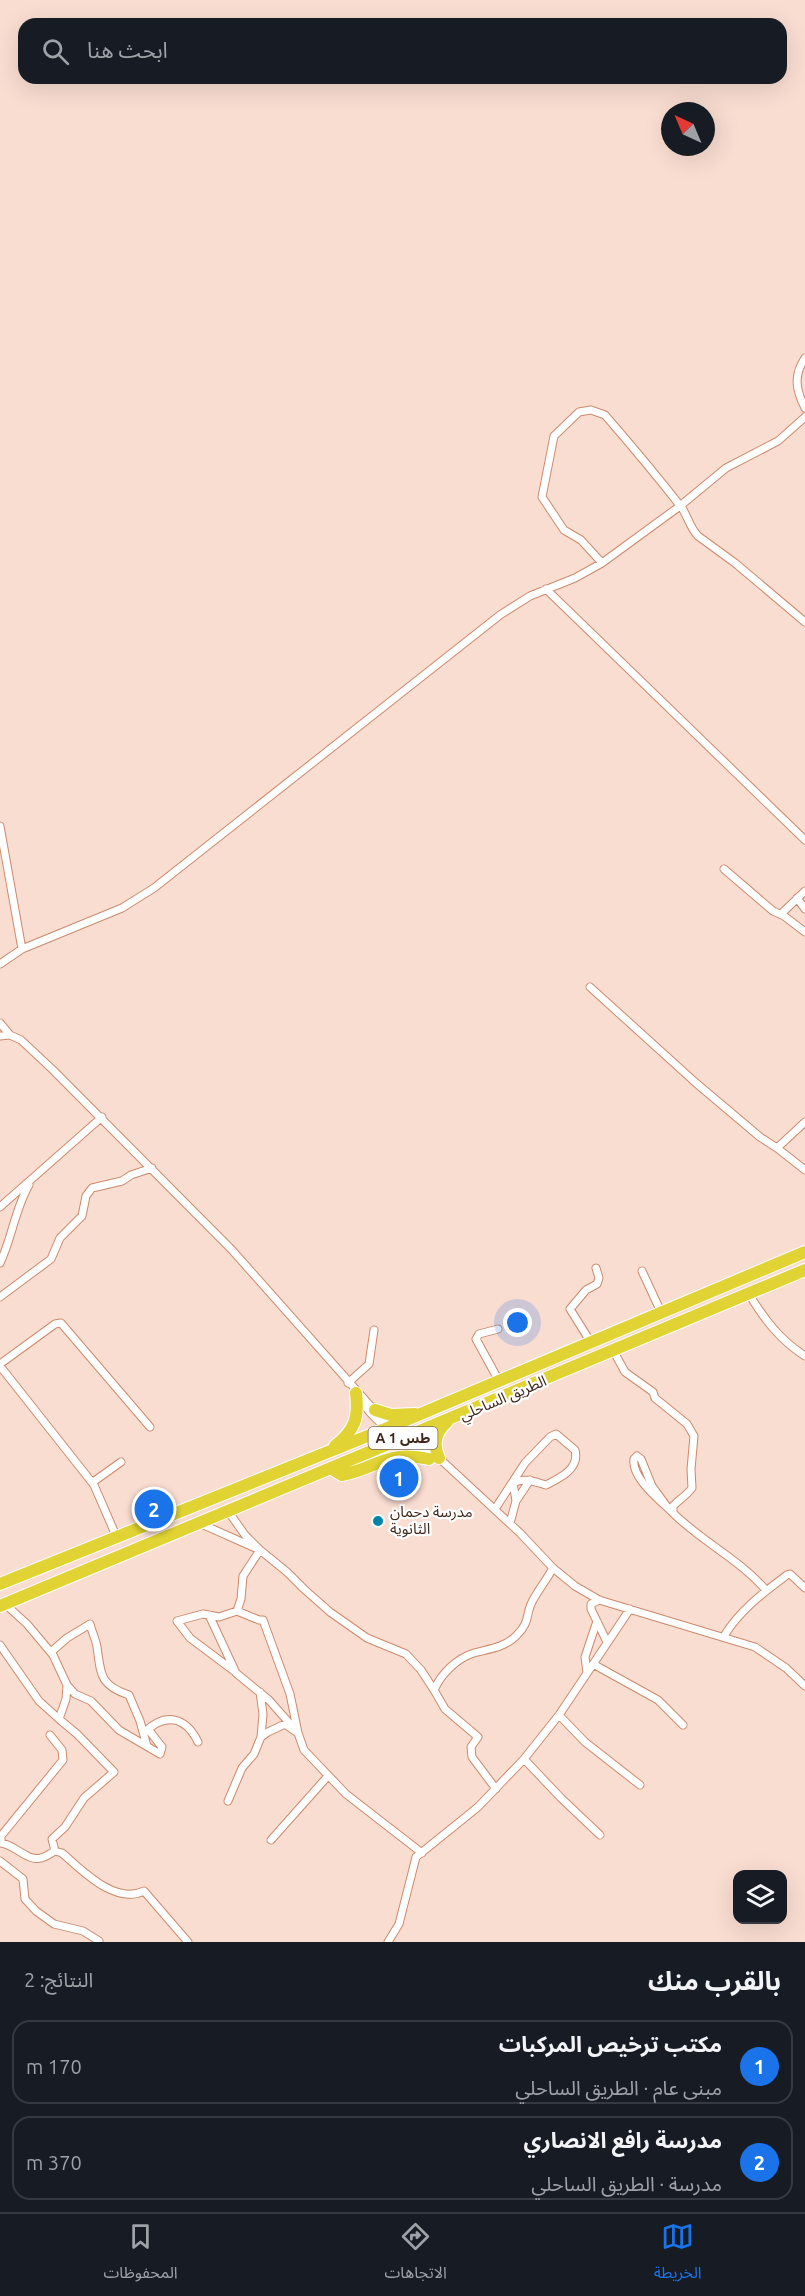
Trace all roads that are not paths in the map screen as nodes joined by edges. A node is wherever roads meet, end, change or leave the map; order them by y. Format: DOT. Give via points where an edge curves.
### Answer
graph roads {
  1 [pos="805,358"];
  2 [pos="805,408"];
  3 [pos="805,417"];
  4 [pos="680,506"];
  5 [pos="602,563"];
  6 [pos="546,589"];
  7 [pos="805,622"];
  8 [pos="0,826"];
  9 [pos="805,840"];
  10 [pos="724,869"];
  11 [pos="805,891"];
  12 [pos="797,898"];
  13 [pos="805,909"];
  14 [pos="781,914"];
  15 [pos="805,933"];
  16 [pos="22,949"];
  17 [pos="0,964"];
  18 [pos="590,987"];
  19 [pos="0,1023"];
  20 [pos="10,1035"];
  21 [pos="0,1036"];
  22 [pos="102,1117"];
  23 [pos="805,1122"];
  24 [pos="777,1148"];
  25 [pos="152,1168"];
  26 [pos="805,1170"];
  27 [pos="31,1181"];
  28 [pos="0,1207"];
  29 [pos="805,1252"];
  30 [pos="0,1263"];
  31 [pos="596,1268"];
  32 [pos="805,1270"];
  33 [pos="642,1271"];
  34 [pos="749,1294"];
  35 [pos="0,1297"];
  36 [pos="661,1312"];
  37 [pos="498,1329"];
  38 [pos="374,1330"];
  39 [pos="591,1341"];
  40 [pos="613,1350"];
  41 [pos="805,1356"];
  42 [pos="0,1365"];
  43 [pos="500,1381"];
  44 [pos="352,1387"];
  45 [pos="375,1410"];
  46 [pos="422,1413"];
  47 [pos="448,1421"];
  48 [pos="150,1426"];
  49 [pos="388,1428"];
  50 [pos="404,1438"];
  51 [pos="324,1453"];
  52 [pos="434,1459"];
  53 [pos="121,1462"];
  54 [pos="332,1469"];
  55 [pos="530,1480"];
  56 [pos="93,1482"];
  57 [pos="513,1483"];
  58 [pos="516,1502"];
  59 [pos="495,1509"];
  60 [pos="670,1510"];
  61 [pos="228,1511"];
  62 [pos="200,1523"];
  63 [pos="510,1523"];
  64 [pos="117,1538"];
  65 [pos="260,1550"];
  66 [pos="553,1568"];
  67 [pos="1,1582"];
  68 [pos="805,1588"];
  69 [pos="765,1589"];
  70 [pos="599,1600"];
  71 [pos="2,1605"];
  72 [pos="630,1609"];
  73 [pos="237,1611"];
  74 [pos="209,1615"];
  75 [pos="597,1622"];
  76 [pos="724,1636"];
  77 [pos="607,1642"];
  78 [pos="0,1645"];
  79 [pos="51,1652"];
  80 [pos="593,1664"];
  81 [pos="236,1673"];
  82 [pos="587,1673"];
  83 [pos="67,1685"];
  84 [pos="805,1686"];
  85 [pos="434,1690"];
  86 [pos="260,1692"];
  87 [pos="559,1715"];
  88 [pos="59,1719"];
  89 [pos="682,1725"];
  90 [pos="146,1732"];
  91 [pos="297,1733"];
  92 [pos="50,1734"];
  93 [pos="261,1737"];
  94 [pos="198,1742"];
  95 [pos="147,1746"];
  96 [pos="524,1759"];
  97 [pos="328,1776"];
  98 [pos="640,1785"];
  99 [pos="496,1789"];
  100 [pos="228,1801"];
  101 [pos="600,1835"];
  102 [pos="271,1840"];
  103 [pos="1,1842"];
  104 [pos="55,1851"];
  105 [pos="422,1853"];
  106 [pos="0,1861"];
  107 [pos="99,1941"];
  108 [pos="188,1942"];
  109 [pos="388,1942"];
  1 -- 2 [label="street" via="796,380"];
  3 -- 4 [label="street" via="778,441 726,468"];
  4 -- 5 [label="street"];
  4 -- 5 [label="street" via="605,415 591,410 579,412 554,436 542,497 564,530 581,540"];
  4 -- 7 [label="street" via="698,536"];
  5 -- 6 [label="street"];
  6 -- 9 [label="street"];
  6 -- 16 [label="street" via="500,615 154,888 105,916"];
  8 -- 16 [label="street"];
  10 -- 14 [label="street"];
  11 -- 12 [label="street"];
  12 -- 13 [label="street"];
  12 -- 14 [label="street"];
  14 -- 15 [label="street"];
  16 -- 17 [label="street"];
  18 -- 24 [label="street" via="696,1083"];
  19 -- 20 [label="street"];
  20 -- 21 [label="street"];
  20 -- 22 [label="street" via="26,1043"];
  22 -- 25 [label="street"];
  22 -- 27 [label="street"];
  23 -- 24 [label="street"];
  24 -- 26 [label="street"];
  25 -- 35 [label="street" via="92,1188 82,1215 60,1238 51,1259"];
  25 -- 44 [label="street" via="232,1250"];
  27 -- 28 [label="street"];
  27 -- 30 [label="street"];
  29 -- 36 [label="highway, الطريق الساحلي / A 1 طس"];
  31 -- 39 [label="street" via="597,1284 586,1290 570,1309"];
  32 -- 34 [label="highway, الطريق الساحلي / A 1 طس"];
  33 -- 36 [label="street"];
  34 -- 40 [label="highway, الطريق الساحلي / A 1 طس"];
  34 -- 41 [label="street" via="765,1320"];
  36 -- 39 [label="highway, الطريق الساحلي / A 1 طس"];
  37 -- 43 [label="street" via="479,1334 476,1339"];
  38 -- 44 [label="street" via="369,1364"];
  39 -- 43 [label="highway, الطريق الساحلي / A 1 طس"];
  40 -- 47 [label="highway, الطريق الساحلي / A 1 طس"];
  40 -- 60 [label="street" via="626,1372 687,1424 694,1436 692,1488"];
  42 -- 48 [label="street" via="61,1323"];
  42 -- 56 [label="street"];
  43 -- 46 [label="highway, الطريق الساحلي / A 1 طس"];
  44 -- 45 [label="street"];
  44 -- 49 [label="street" via="370,1414"];
  44 -- 51 [label="highway" via="357,1414 352,1427 343,1440"];
  45 -- 46 [label="highway"];
  45 -- 49 [label="street"];
  46 -- 49 [label="highway, الطريق الساحلي / A 1 طس"];
  47 -- 50 [label="highway, الطريق الساحلي / A 1 طس"];
  47 -- 52 [label="highway" via="437,1435"];
  49 -- 50 [label="street"];
  49 -- 51 [label="highway, الطريق الساحلي / A 1 طس"];
  50 -- 52 [label="street"];
  50 -- 54 [label="highway, الطريق الساحلي / A 1 طس"];
  51 -- 64 [label="highway, الطريق الساحلي / A 1 طس"];
  52 -- 54 [label="highway" via="394,1457 342,1475"];
  52 -- 59 [label="street"];
  53 -- 56 [label="street"];
  54 -- 61 [label="highway, الطريق الساحلي / A 1 طس"];
  55 -- 57 [label="street"];
  55 -- 57 [label="street" via="546,1485 560,1478 576,1460 575,1450 556,1434 550,1437 525,1463"];
  55 -- 58 [label="street"];
  56 -- 64 [label="street"];
  57 -- 58 [label="street"];
  57 -- 59 [label="street"];
  58 -- 63 [label="street"];
  59 -- 63 [label="street"];
  60 -- 60 [label="street" via="639,1479 632,1466 637,1456"];
  60 -- 69 [label="street"];
  61 -- 62 [label="highway, الطريق الساحلي / A 1 طس"];
  61 -- 65 [label="street"];
  62 -- 65 [label="street"];
  62 -- 71 [label="highway, الطريق الساحلي / A 1 طس"];
  63 -- 66 [label="street"];
  64 -- 67 [label="highway, الطريق الساحلي / A 1 طس"];
  65 -- 73 [label="street" via="243,1576"];
  65 -- 85 [label="street" via="330,1612 367,1638 406,1654"];
  66 -- 70 [label="street"];
  66 -- 85 [label="street" via="532,1601 526,1625 514,1639 455,1663"];
  68 -- 69 [label="street" via="790,1574"];
  69 -- 76 [label="street"];
  70 -- 72 [label="street"];
  70 -- 75 [label="street" via="591,1604"];
  71 -- 79 [label="street" via="27,1624"];
  72 -- 76 [label="street"];
  72 -- 77 [label="street"];
  73 -- 74 [label="street" via="219,1617"];
  73 -- 91 [label="street" via="263,1620 290,1694"];
  74 -- 81 [label="street"];
  74 -- 81 [label="street" via="177,1621 190,1638"];
  75 -- 77 [label="street"];
  75 -- 82 [label="street" via="585,1657"];
  76 -- 84 [label="street" via="755,1647"];
  77 -- 80 [label="street"];
  78 -- 88 [label="street" via="39,1701"];
  79 -- 83 [label="street"];
  79 -- 90 [label="street" via="90,1624 105,1681 116,1691 129,1695"];
  80 -- 82 [label="street"];
  80 -- 89 [label="street" via="658,1700"];
  81 -- 86 [label="street"];
  82 -- 87 [label="street"];
  83 -- 88 [label="street"];
  83 -- 95 [label="street" via="75,1694 91,1701 119,1730"];
  85 -- 99 [label="street" via="445,1709 478,1737 471,1747 472,1757"];
  86 -- 91 [label="street"];
  86 -- 93 [label="street"];
  87 -- 96 [label="street"];
  87 -- 98 [label="street" via="585,1742"];
  88 -- 104 [label="street" via="114,1772 84,1798 52,1839"];
  90 -- 94 [label="street" via="166,1719 184,1723"];
  90 -- 95 [label="street"];
  90 -- 95 [label="street" via="162,1747 160,1755"];
  91 -- 93 [label="street" via="285,1724"];
  91 -- 97 [label="street" via="304,1750"];
  92 -- 103 [label="street" via="62,1750 63,1760 1,1836"];
  93 -- 100 [label="street"];
  96 -- 99 [label="street"];
  96 -- 101 [label="street"];
  97 -- 102 [label="street"];
  97 -- 105 [label="street"];
  99 -- 105 [label="street"];
  103 -- 104 [label="street" via="31,1858 40,1859"];
  104 -- 108 [label="street" via="111,1891 136,1895 144,1891"];
  105 -- 109 [label="street" via="417,1857 399,1924"];
  106 -- 107 [label="street" via="23,1879 25,1899 36,1911 54,1924 83,1931"];
}
